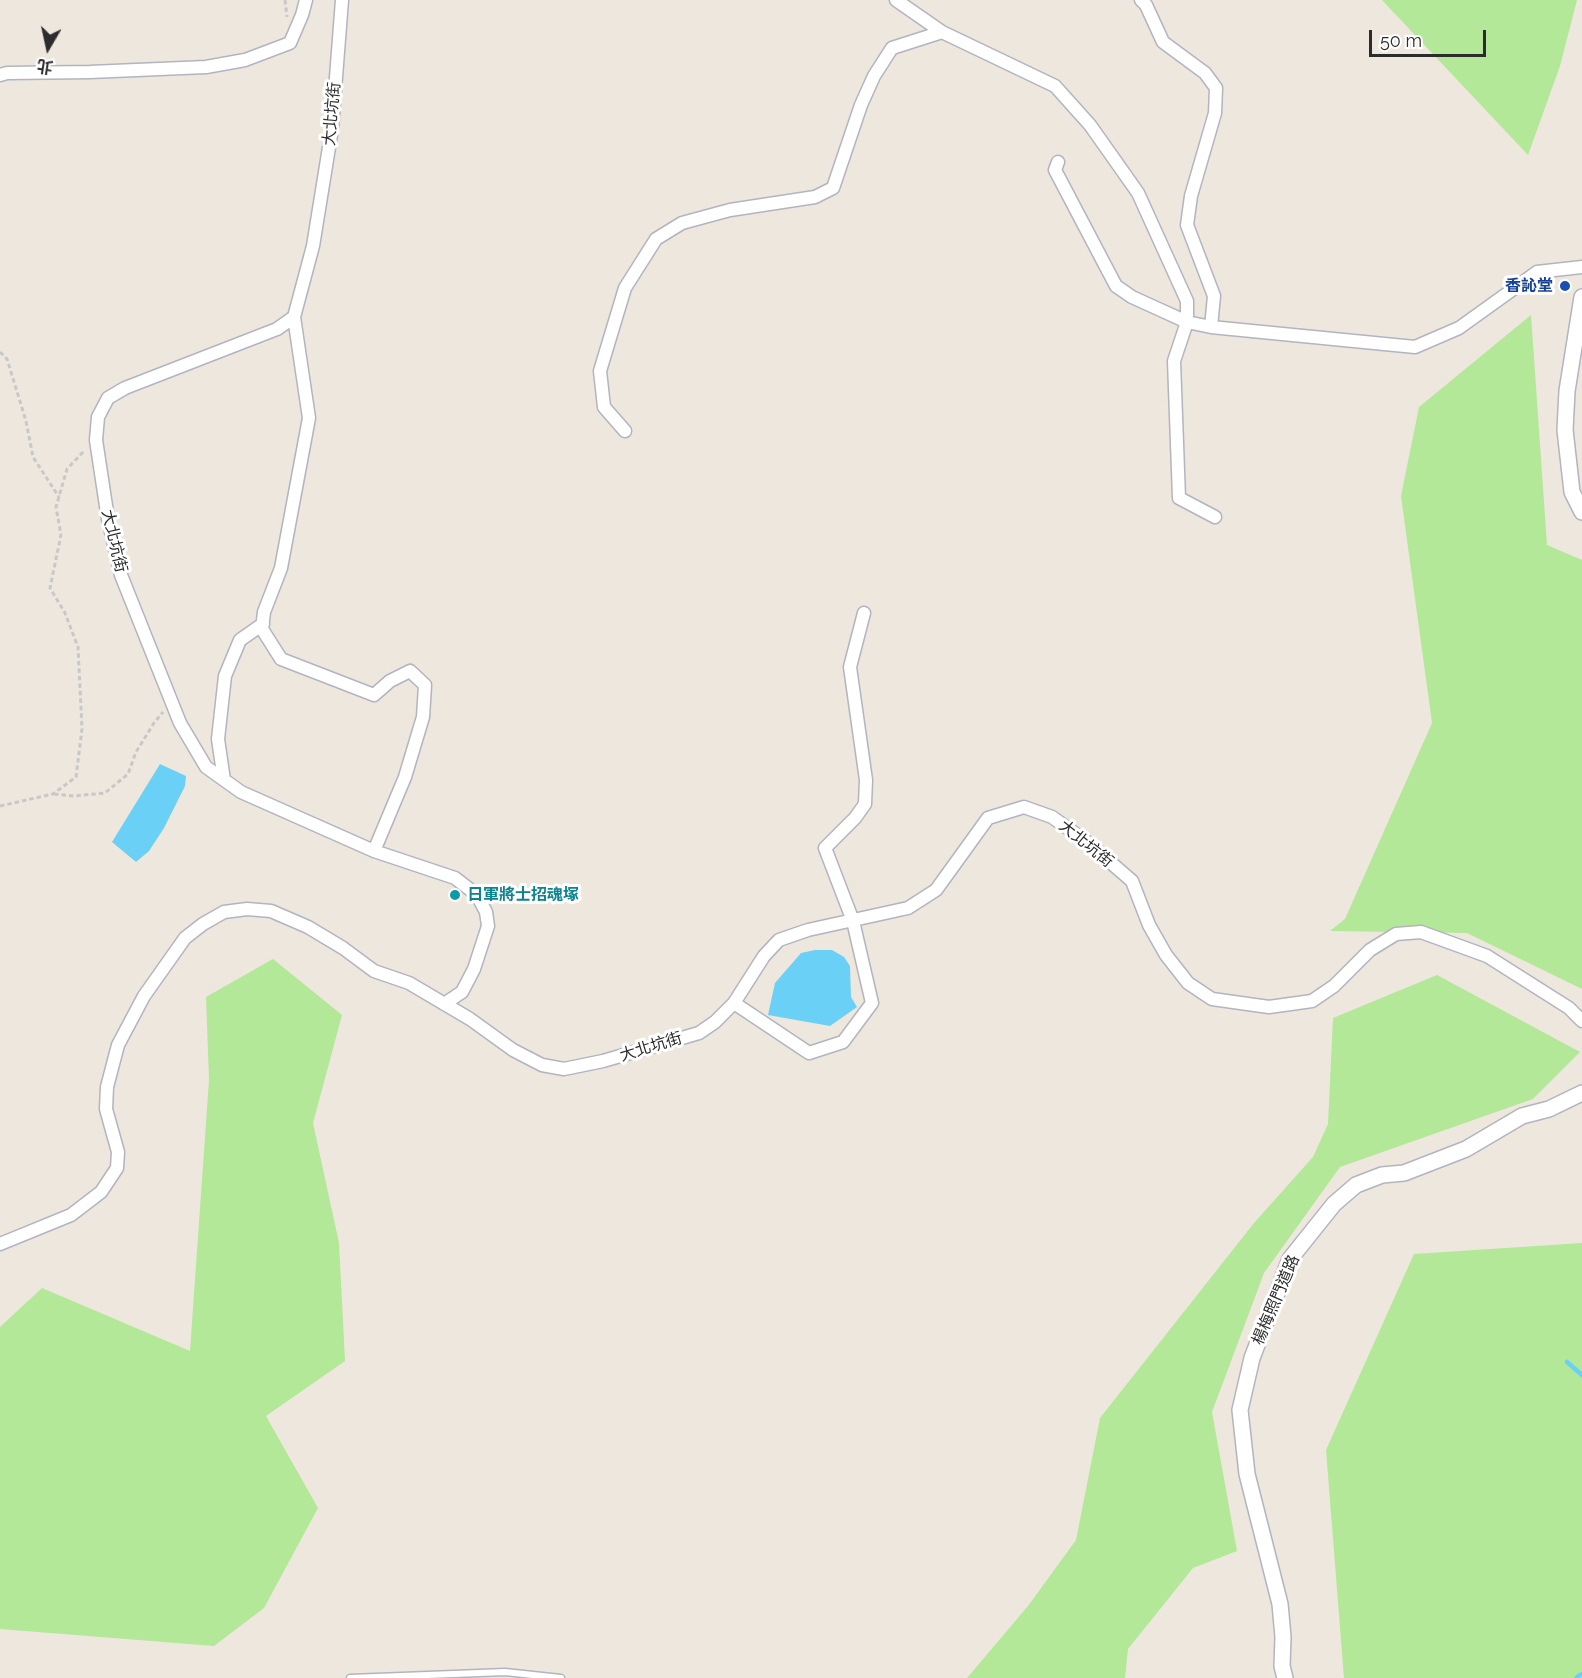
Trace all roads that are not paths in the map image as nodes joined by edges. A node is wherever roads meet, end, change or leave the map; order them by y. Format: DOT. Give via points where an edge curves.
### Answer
graph roads {
  1 [pos="306,0"];
  2 [pos="342,0"];
  3 [pos="896,0"];
  4 [pos="1141,0"];
  5 [pos="942,32"];
  6 [pos="0,75"];
  7 [pos="1058,162"];
  8 [pos="1582,267"];
  9 [pos="1582,297"];
  10 [pos="294,317"];
  11 [pos="1187,322"];
  12 [pos="1211,327"];
  13 [pos="625,431"];
  14 [pos="1582,512"];
  15 [pos="1215,517"];
  16 [pos="864,613"];
  17 [pos="262,624"];
  18 [pos="224,780"];
  19 [pos="374,851"];
  20 [pos="853,921"];
  21 [pos="734,1003"];
  22 [pos="444,1004"];
  23 [pos="1582,1021"];
  24 [pos="1582,1093"];
  25 [pos="0,1244"];
  26 [pos="350,1678"];
  27 [pos="561,1678"];
  28 [pos="1285,1678"];
  1 -- 6 [label="street" via="290,43 245,60 206,67"];
  2 -- 10 [label="street, 大北坑街" via="332,129 313,246"];
  3 -- 5 [label="street"];
  4 -- 12 [label="street" via="1164,42 1205,73 1216,88 1215,113 1191,196 1187,225 1214,296"];
  5 -- 11 [label="street" via="1055,86 1090,125 1138,193 1187,301"];
  5 -- 13 [label="street" via="892,48 861,105 833,188 814,198 730,210 682,223 656,240 624,288 600,371 604,407"];
  7 -- 11 [label="street" via="1055,170 1116,286"];
  8 -- 12 [label="street" via="1537,272 1459,328 1415,347"];
  9 -- 14 [label="street" via="1565,430 1572,492"];
  10 -- 17 [label="street" via="309,418 281,568"];
  10 -- 18 [label="street, 大北坑街" via="277,329 125,388 108,398 98,417 96,440 108,519 122,575 180,723 206,767"];
  11 -- 12 [label="street"];
  11 -- 15 [label="street" via="1174,361 1179,498"];
  16 -- 20 [label="street" via="850,667 866,780 865,804 825,848"];
  17 -- 18 [label="street" via="240,640 225,676 218,740"];
  17 -- 19 [label="street" via="281,659 374,695 390,681 410,672 425,685 423,717 405,777"];
  18 -- 19 [label="street, 大北坑街" via="241,792"];
  19 -- 22 [label="street, 大北坑街" via="455,878 477,895 486,912 488,926 474,969 462,992"];
  20 -- 21 [label="street, 大北坑街" via="779,940"];
  20 -- 21 [label="street" via="872,1003 843,1042 808,1053"];
  20 -- 23 [label="street, 大北坑街" via="908,908 936,890 988,818 1024,807 1052,817 1131,881 1166,955 1188,983 1212,999 1269,1007 1312,1001 1334,986 1370,950 1396,934 1421,932 1487,956 1569,1008"];
  21 -- 22 [label="street, 大北坑街" via="699,1033 564,1069 542,1065 513,1050"];
  22 -- 25 [label="street, 大北坑街" via="409,983 374,971 308,927 271,911 224,912 185,938 144,996 118,1045 107,1087 106,1110 118,1152 117,1168 101,1192 71,1215"];
  24 -- 28 [label="street, 楊梅照門道路" via="1549,1109 1522,1116 1466,1149 1404,1173 1382,1175 1356,1185 1334,1204 1290,1259 1252,1358 1240,1410 1247,1474 1280,1605"];
  26 -- 27 [label="lane" via="505,1672"];
}
